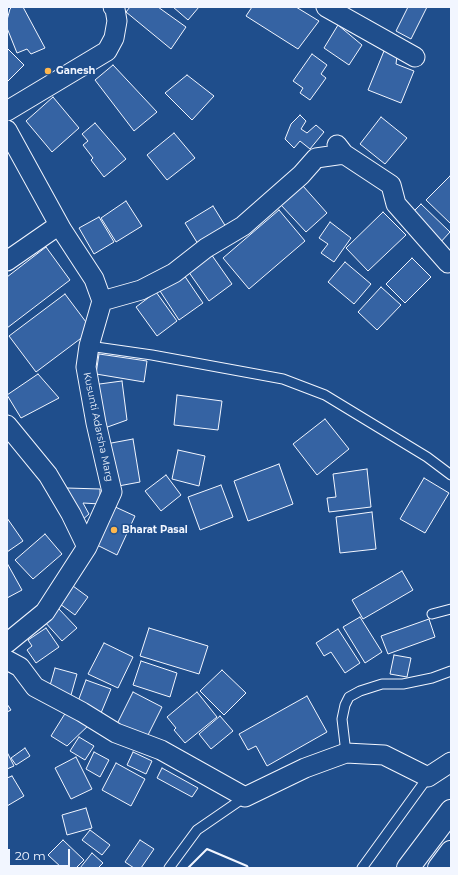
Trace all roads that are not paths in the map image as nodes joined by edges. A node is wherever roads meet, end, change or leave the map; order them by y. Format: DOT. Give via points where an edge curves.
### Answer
graph roads {
  1 [pos="114,7"];
  2 [pos="326,7"];
  3 [pos="415,57"];
  4 [pos="7,111"];
  5 [pos="7,130"];
  6 [pos="59,225"];
  7 [pos="7,261"];
  8 [pos="450,261"];
  9 [pos="102,301"];
  10 [pos="89,346"];
  11 [pos="7,424"];
  12 [pos="451,476"];
  13 [pos="87,547"];
  14 [pos="451,609"];
  15 [pos="432,614"];
  16 [pos="7,643"];
  17 [pos="7,660"];
  18 [pos="451,671"];
  19 [pos="346,753"];
  20 [pos="451,762"];
  21 [pos="428,777"];
  22 [pos="245,797"];
  23 [pos="451,811"];
  24 [pos="451,852"];
  25 [pos="169,868"];
  26 [pos="362,868"];
  27 [pos="408,868"];
  28 [pos="439,868"];
  1 -- 4 [label="street" via="117,21 114,38 107,51"];
  2 -- 3 [label="street"];
  5 -- 6 [label="street"];
  6 -- 7 [label="street"];
  6 -- 9 [label="street" via="94,279"];
  8 -- 9 [label="street" via="396,204 391,185 340,149 316,158 243,226 206,248 174,273 141,290"];
  9 -- 10 [label="street, Kusunti Adarsha Marg"];
  10 -- 12 [label="lane" via="152,354 283,379 325,395 427,457"];
  10 -- 13 [label="street, Kusunti Adarsha Marg" via="86,367 112,492"];
  11 -- 13 [label="street" via="48,475"];
  13 -- 16 [label="street, Kusunti Adarsha Marg" via="45,612"];
  14 -- 15 [label="lane"];
  17 -- 22 [label="street" via="20,667 35,687 116,733 161,750"];
  18 -- 19 [label="lane" via="403,684 382,684 349,696 342,718"];
  19 -- 21 [label="street" via="384,755"];
  19 -- 22 [label="street" via="305,768"];
  20 -- 21 [label="street"];
  21 -- 26 [label="lane"];
  22 -- 25 [label="lane" via="197,830"];
  23 -- 27 [label="main road"];
  24 -- 28 [label="main road"];
}
